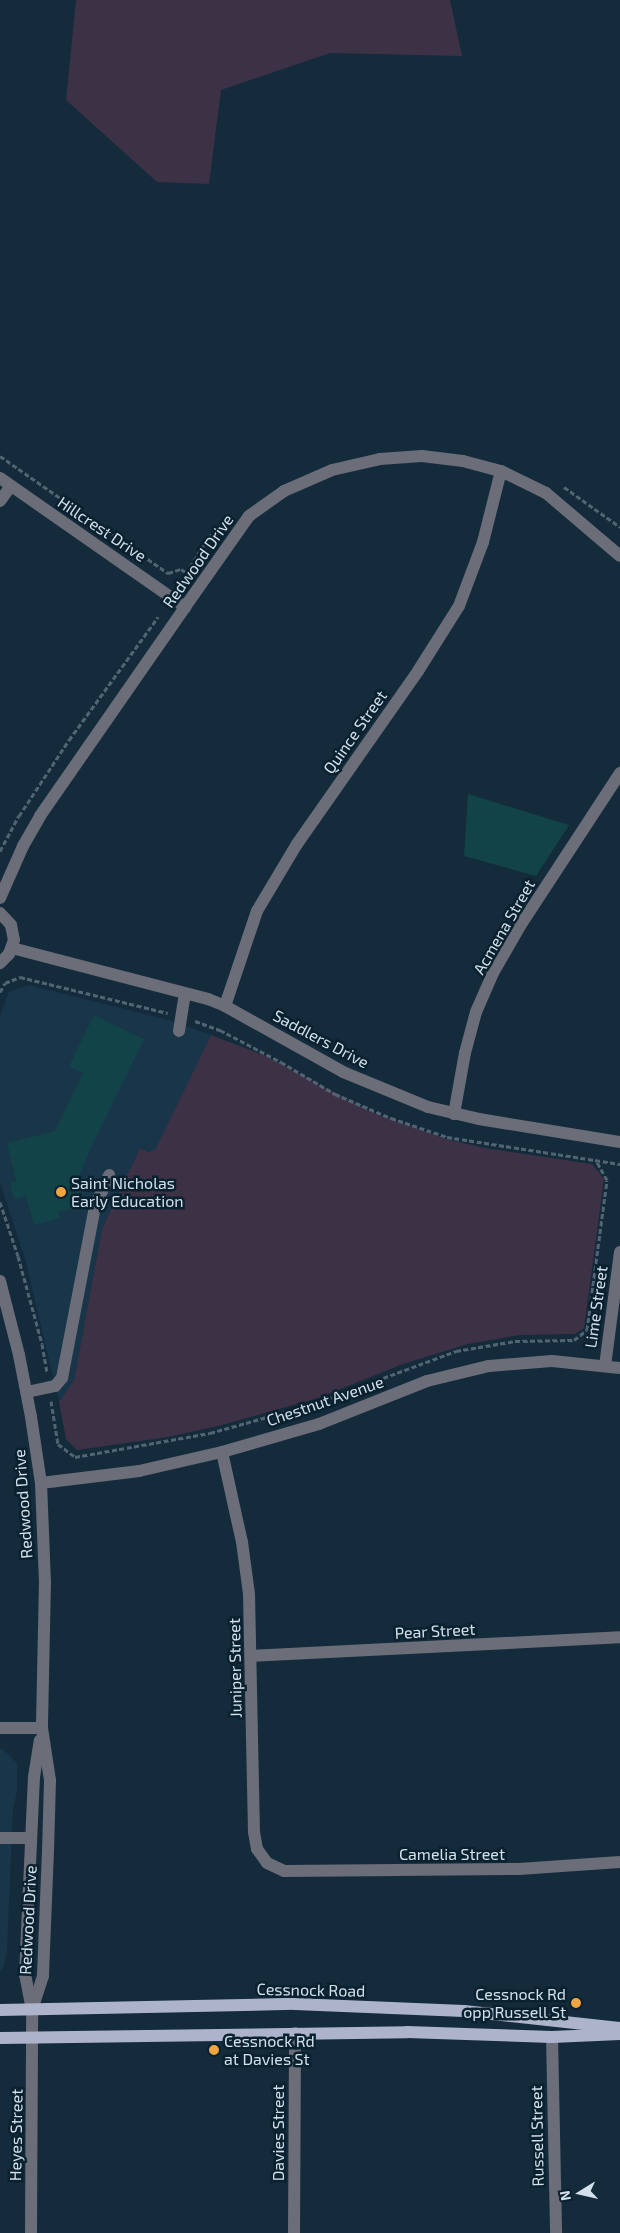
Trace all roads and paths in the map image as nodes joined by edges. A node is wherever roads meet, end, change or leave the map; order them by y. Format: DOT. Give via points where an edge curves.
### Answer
graph roads {
  1 [pos="0,456"];
  2 [pos="501,471"];
  3 [pos="0,478"];
  4 [pos="556,482"];
  5 [pos="10,487"];
  6 [pos="0,501"];
  7 [pos="231,514"];
  8 [pos="620,528"];
  9 [pos="620,556"];
  10 [pos="187,573"];
  11 [pos="180,582"];
  12 [pos="185,607"];
  13 [pos="161,613"];
  14 [pos="620,773"];
  15 [pos="0,851"];
  16 [pos="0,898"];
  17 [pos="0,913"];
  18 [pos="12,948"];
  19 [pos="0,963"];
  20 [pos="0,990"];
  21 [pos="185,993"];
  22 [pos="225,1006"];
  23 [pos="181,1016"];
  24 [pos="179,1031"];
  25 [pos="454,1114"];
  26 [pos="620,1142"];
  27 [pos="596,1160"];
  28 [pos="620,1164"];
  29 [pos="109,1175"];
  30 [pos="0,1202"];
  31 [pos="620,1252"];
  32 [pos="0,1281"];
  33 [pos="4,1309"];
  34 [pos="605,1366"];
  35 [pos="620,1368"];
  36 [pos="49,1388"];
  37 [pos="27,1392"];
  38 [pos="222,1452"];
  39 [pos="40,1483"];
  40 [pos="620,1637"];
  41 [pos="251,1656"];
  42 [pos="0,1728"];
  43 [pos="42,1728"];
  44 [pos="0,1838"];
  45 [pos="31,1838"];
  46 [pos="620,1862"];
  47 [pos="284,1871"];
  48 [pos="0,2010"];
  49 [pos="32,2010"];
  50 [pos="620,2028"];
  51 [pos="295,2034"];
  52 [pos="620,2034"];
  53 [pos="32,2037"];
  54 [pos="552,2037"];
  55 [pos="0,2038"];
  56 [pos="31,2233"];
  57 [pos="294,2233"];
  58 [pos="556,2233"];
  1 -- 10 [label="path" via="168,573 181,569"];
  2 -- 9 [label="street, Redwood Drive" via="546,493"];
  2 -- 12 [label="street, Redwood Drive" via="463,461 422,456 380,459 332,470 284,491 249,516"];
  2 -- 22 [label="street, Quince Street" via="483,542 459,606 418,671 297,844 257,911"];
  3 -- 5 [label="street, Hillcrest Drive"];
  4 -- 8 [label="path"];
  5 -- 6 [label="street"];
  5 -- 12 [label="street, Hillcrest Drive"];
  7 -- 10 [label="path" via="208,538"];
  10 -- 11 [label="path"];
  12 -- 16 [label="street, Redwood Drive" via="40,816"];
  13 -- 15 [label="path" via="69,740"];
  14 -- 25 [label="street, Acmena Street" via="493,973 476,1012"];
  17 -- 18 [label="street" via="12,926"];
  18 -- 19 [label="street"];
  18 -- 21 [label="street, Saddlers Drive"];
  20 -- 23 [label="path" via="12,978 26,977"];
  21 -- 22 [label="street, Saddlers Drive"];
  21 -- 23 [label="street"];
  22 -- 25 [label="street, Saddlers Drive" via="343,1072 428,1107"];
  23 -- 24 [label="street"];
  23 -- 27 [label="path" via="220,1030 335,1094 390,1118 447,1137"];
  25 -- 26 [label="street, Saddlers Drive"];
  27 -- 28 [label="path"];
  27 -- 36 [label="path" via="607,1180 587,1330 574,1340 515,1341 456,1351 314,1404 210,1433 75,1457 58,1444"];
  29 -- 36 [label="street" via="95,1207 62,1378 58,1385"];
  30 -- 36 [label="path" via="42,1344"];
  31 -- 34 [label="street, Lime Street"];
  32 -- 33 [label="street, Redwood Drive"];
  33 -- 37 [label="street, Redwood Drive"];
  34 -- 35 [label="street, Chestnut Avenue"];
  34 -- 38 [label="street, Chestnut Avenue" via="552,1361 489,1366 427,1381 320,1424"];
  36 -- 37 [label="street"];
  37 -- 39 [label="street, Redwood Drive"];
  38 -- 39 [label="street, Chestnut Avenue" via="140,1471"];
  38 -- 41 [label="street, Juniper Street" via="242,1542 249,1594"];
  39 -- 43 [label="street, Redwood Drive" via="45,1581"];
  40 -- 41 [label="street, Pear Street"];
  41 -- 47 [label="street, Juniper Street" via="254,1832 257,1849 267,1863"];
  42 -- 43 [label="street"];
  43 -- 45 [label="street, Redwood Drive" via="34,1776"];
  43 -- 49 [label="street, Redwood Drive" via="50,1780 44,1976"];
  44 -- 45 [label="street"];
  45 -- 49 [label="street, Redwood Drive" via="25,1975"];
  46 -- 47 [label="street, Camelia Street" via="519,1869"];
  48 -- 49 [label="main road, Cessnock Road"];
  49 -- 50 [label="main road, Cessnock Road" via="295,2004 464,2011"];
  49 -- 53 [label="street, Heyes Street"];
  51 -- 53 [label="main road"];
  51 -- 54 [label="main road" via="407,2032"];
  51 -- 57 [label="street, Davies Street"];
  52 -- 54 [label="main road"];
  53 -- 55 [label="main road"];
  53 -- 56 [label="street, Heyes Street"];
  54 -- 58 [label="street, Russell Street"];
}
